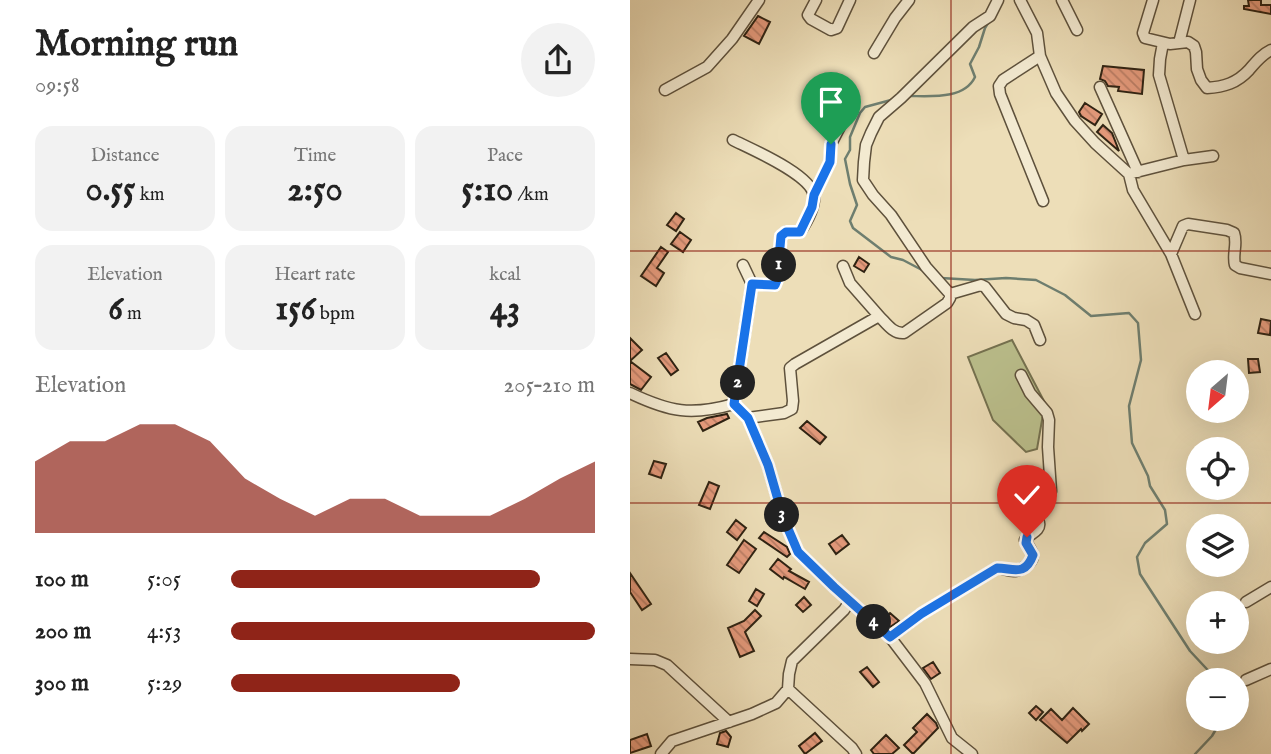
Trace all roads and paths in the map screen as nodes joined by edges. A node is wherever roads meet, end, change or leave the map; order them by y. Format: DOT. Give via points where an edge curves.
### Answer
graph roads {
  1 [pos="759,0"];
  2 [pos="816,0"];
  3 [pos="850,0"];
  4 [pos="909,0"];
  5 [pos="998,0"];
  6 [pos="1020,0"];
  7 [pos="1062,0"];
  8 [pos="1153,0"];
  9 [pos="1190,0"];
  10 [pos="1077,30"];
  11 [pos="1163,43"];
  12 [pos="1179,43"];
  13 [pos="1271,50"];
  14 [pos="874,53"];
  15 [pos="1040,55"];
  16 [pos="1100,87"];
  17 [pos="665,90"];
  18 [pos="848,111"];
  19 [pos="733,141"];
  20 [pos="1213,156"];
  21 [pos="1184,160"];
  22 [pos="1134,173"];
  23 [pos="814,195"];
  24 [pos="1043,201"];
  25 [pos="1171,254"];
  26 [pos="743,265"];
  27 [pos="843,266"];
  28 [pos="1271,274"];
  29 [pos="752,284"];
  30 [pos="950,293"];
  31 [pos="1195,314"];
  32 [pos="879,316"];
  33 [pos="1040,340"];
  34 [pos="1021,375"];
  35 [pos="630,393"];
  36 [pos="734,404"];
  37 [pos="748,418"];
  38 [pos="1271,587"];
  39 [pos="1249,600"];
  40 [pos="850,601"];
  41 [pos="890,637"];
  42 [pos="630,659"];
  43 [pos="1271,669"];
  44 [pos="1249,679"];
  45 [pos="788,689"];
  46 [pos="729,722"];
  47 [pos="661,754"];
  48 [pos="856,754"];
  49 [pos="972,754"];
  1 -- 17 [label="street" via="707,67"];
  2 -- 3 [label="street" via="808,15 831,30 837,28"];
  4 -- 14 [label="street"];
  5 -- 30 [label="street" via="990,16 880,117 866,145 863,180"];
  6 -- 15 [label="street" via="1037,33"];
  7 -- 10 [label="street"];
  8 -- 11 [label="street" via="1143,36"];
  9 -- 12 [label="street"];
  11 -- 12 [label="street"];
  11 -- 21 [label="street" via="1159,75"];
  12 -- 13 [label="street" via="1194,46 1197,69 1207,88 1238,80"];
  15 -- 22 [label="street" via="1056,93 1075,121"];
  15 -- 24 [label="street" via="999,86"];
  16 -- 22 [label="street"];
  18 -- 23 [label="street"];
  19 -- 23 [label="street" via="778,162 809,185"];
  20 -- 21 [label="street"];
  21 -- 22 [label="street"];
  22 -- 25 [label="street" via="1133,190"];
  23 -- 29 [label="street" via="800,232 781,236 775,285"];
  25 -- 28 [label="street" via="1182,226 1227,230 1236,240 1235,265"];
  25 -- 31 [label="street"];
  26 -- 29 [label="street"];
  27 -- 32 [label="street" via="850,283"];
  29 -- 36 [label="street"];
  30 -- 32 [label="street" via="947,303 904,333 898,334"];
  30 -- 33 [label="street" via="985,287 1006,314 1034,325"];
  32 -- 37 [label="street" via="790,368 792,409"];
  34 -- 41 [label="street" via="1050,427 1051,491 1047,505 1036,515 1039,527 1025,540 1032,558 1014,571 997,568"];
  35 -- 36 [label="street" via="689,412"];
  36 -- 37 [label="street"];
  37 -- 40 [label="street" via="798,552"];
  38 -- 39 [label="street"];
  40 -- 41 [label="street"];
  40 -- 45 [label="street" via="792,661"];
  41 -- 49 [label="street" via="925,682 952,738"];
  42 -- 46 [label="street" via="667,665"];
  43 -- 44 [label="street"];
  45 -- 46 [label="street" via="776,703"];
  45 -- 48 [label="street"];
  46 -- 47 [label="street" via="672,741"];
}
